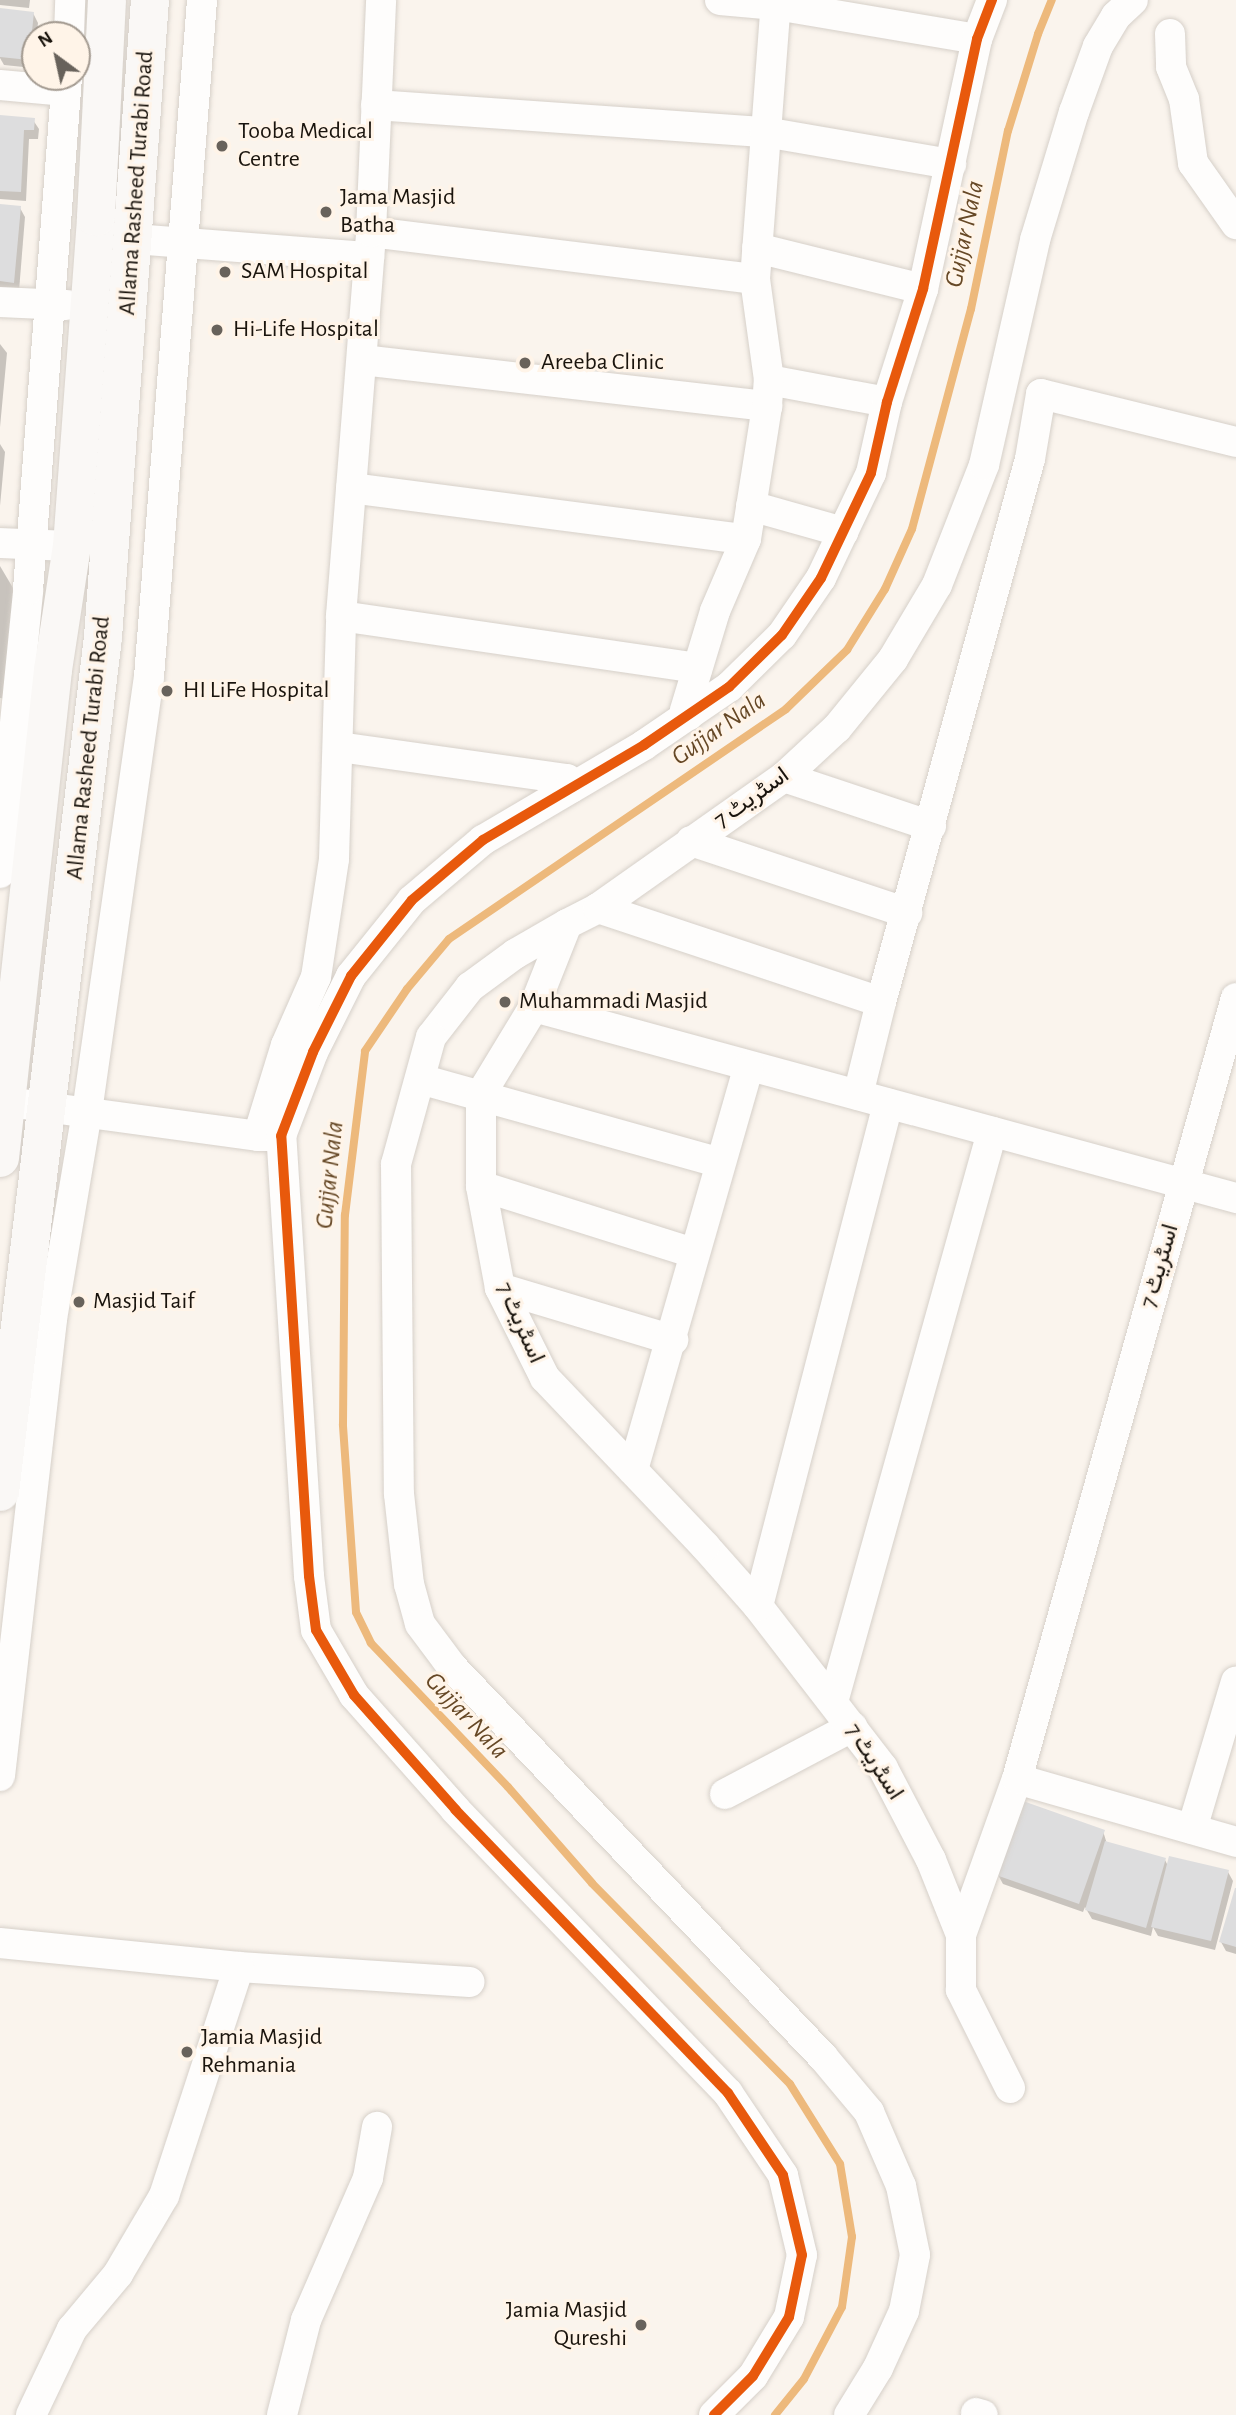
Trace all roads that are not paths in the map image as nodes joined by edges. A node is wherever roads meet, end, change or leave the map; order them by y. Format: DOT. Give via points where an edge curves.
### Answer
graph roads {
  1 [pos="71,0"];
  2 [pos="107,0"];
  3 [pos="150,0"];
  4 [pos="202,0"];
  5 [pos="381,0"];
  6 [pos="720,0"];
  7 [pos="992,0"];
  8 [pos="1133,0"];
  9 [pos="776,3"];
  10 [pos="70,21"];
  11 [pos="1170,34"];
  12 [pos="977,39"];
  13 [pos="0,85"];
  14 [pos="21,85"];
  15 [pos="66,91"];
  16 [pos="376,105"];
  17 [pos="765,132"];
  18 [pos="951,164"];
  19 [pos="1236,224"];
  20 [pos="134,239"];
  21 [pos="185,243"];
  22 [pos="370,244"];
  23 [pos="757,248"];
  24 [pos="755,279"];
  25 [pos="923,289"];
  26 [pos="0,302"];
  27 [pos="49,304"];
  28 [pos="89,305"];
  29 [pos="362,360"];
  30 [pos="768,393"];
  31 [pos="887,402"];
  32 [pos="1236,442"];
  33 [pos="352,488"];
  34 [pos="751,506"];
  35 [pos="843,533"];
  36 [pos="746,539"];
  37 [pos="0,543"];
  38 [pos="31,545"];
  39 [pos="72,546"];
  40 [pos="341,616"];
  41 [pos="697,668"];
  42 [pos="689,715"];
  43 [pos="340,747"];
  44 [pos="784,776"];
  45 [pos="571,788"];
  46 [pos="931,826"];
  47 [pos="691,841"];
  48 [pos="0,873"];
  49 [pos="598,908"];
  50 [pos="907,913"];
  51 [pos="567,924"];
  52 [pos="1236,998"];
  53 [pos="881,1002"];
  54 [pos="534,1007"];
  55 [pos="300,1048"];
  56 [pos="749,1066"];
  57 [pos="419,1079"];
  58 [pos="481,1094"];
  59 [pos="858,1095"];
  60 [pos="4,1101"];
  61 [pos="888,1104"];
  62 [pos="48,1107"];
  63 [pos="87,1112"];
  64 [pos="992,1132"];
  65 [pos="269,1136"];
  66 [pos="0,1158"];
  67 [pos="720,1163"];
  68 [pos="1184,1182"];
  69 [pos="481,1186"];
  70 [pos="1236,1198"];
  71 [pos="693,1253"];
  72 [pos="500,1288"];
  73 [pos="673,1340"];
  74 [pos="633,1469"];
  75 [pos="0,1492"];
  76 [pos="758,1606"];
  77 [pos="1236,1681"];
  78 [pos="833,1702"];
  79 [pos="852,1727"];
  80 [pos="0,1776"];
  81 [pos="1017,1779"];
  82 [pos="725,1794"];
  83 [pos="1192,1829"];
  84 [pos="1236,1842"];
  85 [pos="961,1935"];
  86 [pos="0,1944"];
  87 [pos="239,1967"];
  88 [pos="470,1982"];
  89 [pos="1010,2088"];
  90 [pos="377,2127"];
  91 [pos="31,2415"];
  92 [pos="282,2415"];
  93 [pos="714,2415"];
  94 [pos="849,2415"];
  1 -- 10 [label="street"];
  2 -- 28 [label="main road, Allama Rasheed Turabi Road"];
  3 -- 20 [label="main road, Allama Rasheed Turabi Road"];
  4 -- 21 [label="street"];
  5 -- 16 [label="street"];
  6 -- 9 [label="street"];
  7 -- 12 [label="street"];
  8 -- 44 [label="street, اسٹریٹ 7" via="1116,16 1098,46 1073,112 1035,240 984,465 937,585 893,659 837,728"];
  9 -- 12 [label="street"];
  9 -- 17 [label="street"];
  11 -- 19 [label="street" via="1171,66 1184,99 1193,163"];
  12 -- 18 [label="street"];
  13 -- 14 [label="street"];
  15 -- 27 [label="street"];
  16 -- 17 [label="street"];
  16 -- 22 [label="street"];
  17 -- 18 [label="street"];
  17 -- 23 [label="street"];
  18 -- 25 [label="street"];
  20 -- 21 [label="street"];
  20 -- 62 [label="main road, Allama Rasheed Turabi Road" via="103,637"];
  21 -- 22 [label="street"];
  21 -- 63 [label="street" via="149,677"];
  22 -- 24 [label="street"];
  22 -- 29 [label="street"];
  23 -- 24 [label="street"];
  23 -- 25 [label="street"];
  24 -- 30 [label="street"];
  25 -- 31 [label="street"];
  26 -- 27 [label="street"];
  27 -- 28 [label="street"];
  27 -- 38 [label="street"];
  28 -- 39 [label="main road, Allama Rasheed Turabi Road"];
  29 -- 30 [label="street"];
  29 -- 33 [label="street"];
  30 -- 31 [label="street"];
  30 -- 34 [label="street"];
  31 -- 35 [label="street" via="871,473"];
  32 -- 46 [label="street" via="1041,394 1030,459"];
  33 -- 36 [label="street"];
  33 -- 40 [label="street"];
  34 -- 35 [label="street"];
  34 -- 36 [label="street"];
  35 -- 42 [label="street" via="821,578 782,635 729,687"];
  36 -- 41 [label="street"];
  37 -- 38 [label="street"];
  38 -- 39 [label="street"];
  38 -- 48 [label="street"];
  39 -- 60 [label="main road, Allama Rasheed Turabi Road" via="53,670"];
  40 -- 41 [label="street"];
  40 -- 43 [label="street"];
  41 -- 42 [label="street" via="685,709"];
  42 -- 45 [label="street"];
  43 -- 45 [label="street" via="567,779"];
  43 -- 55 [label="street" via="334,859"];
  44 -- 46 [label="street"];
  44 -- 47 [label="street, اسٹریٹ 7"];
  45 -- 55 [label="street" via="483,841 412,900"];
  46 -- 50 [label="street"];
  47 -- 49 [label="street, اسٹریٹ 7"];
  47 -- 50 [label="street"];
  49 -- 51 [label="street, اسٹریٹ 7"];
  49 -- 53 [label="street"];
  50 -- 53 [label="street"];
  51 -- 54 [label="street"];
  51 -- 57 [label="street, اسٹریٹ 7" via="515,954 470,988 431,1037"];
  52 -- 68 [label="street, اسٹریٹ 7"];
  53 -- 59 [label="street"];
  54 -- 56 [label="street"];
  54 -- 58 [label="street"];
  55 -- 65 [label="street"];
  56 -- 59 [label="street"];
  56 -- 67 [label="street"];
  57 -- 58 [label="street"];
  57 -- 94 [label="street, اسٹریٹ 7" via="396,1164 395,1267 399,1494 409,1584 420,1624 452,1667 823,2057 869,2112 901,2186 915,2255 904,2311 878,2368"];
  58 -- 67 [label="street"];
  58 -- 69 [label="street, اسٹریٹ 7"];
  59 -- 61 [label="street"];
  60 -- 62 [label="street"];
  60 -- 66 [label="main road, Allama Rasheed Turabi Road"];
  61 -- 64 [label="street"];
  61 -- 76 [label="street"];
  62 -- 63 [label="street"];
  62 -- 75 [label="main road, Allama Rasheed Turabi Road"];
  63 -- 65 [label="street"];
  63 -- 80 [label="street" via="52,1319"];
  64 -- 68 [label="street"];
  64 -- 78 [label="street"];
  65 -- 93 [label="street" via="316,1630 354,1695 456,1811 728,2093 783,2175 802,2255 789,2317 753,2376"];
  67 -- 71 [label="street"];
  68 -- 70 [label="street"];
  68 -- 81 [label="street, اسٹریٹ 7"];
  69 -- 71 [label="street"];
  69 -- 72 [label="street, اسٹریٹ 7"];
  71 -- 73 [label="street"];
  72 -- 73 [label="street"];
  72 -- 74 [label="street, اسٹریٹ 7" via="545,1378"];
  73 -- 74 [label="street"];
  74 -- 76 [label="street, اسٹریٹ 7"];
  76 -- 78 [label="street, اسٹریٹ 7"];
  77 -- 83 [label="street"];
  78 -- 79 [label="street, اسٹریٹ 7"];
  79 -- 82 [label="street"];
  79 -- 85 [label="street, اسٹریٹ 7" via="883,1768 931,1860"];
  81 -- 83 [label="street"];
  81 -- 85 [label="street, اسٹریٹ 7"];
  83 -- 84 [label="street"];
  85 -- 89 [label="street, اسٹریٹ 7" via="961,1990"];
  86 -- 87 [label="street"];
  87 -- 88 [label="street"];
  87 -- 91 [label="street" via="164,2196 118,2274 72,2329"];
  90 -- 92 [label="street" via="368,2178 306,2320"];
}
